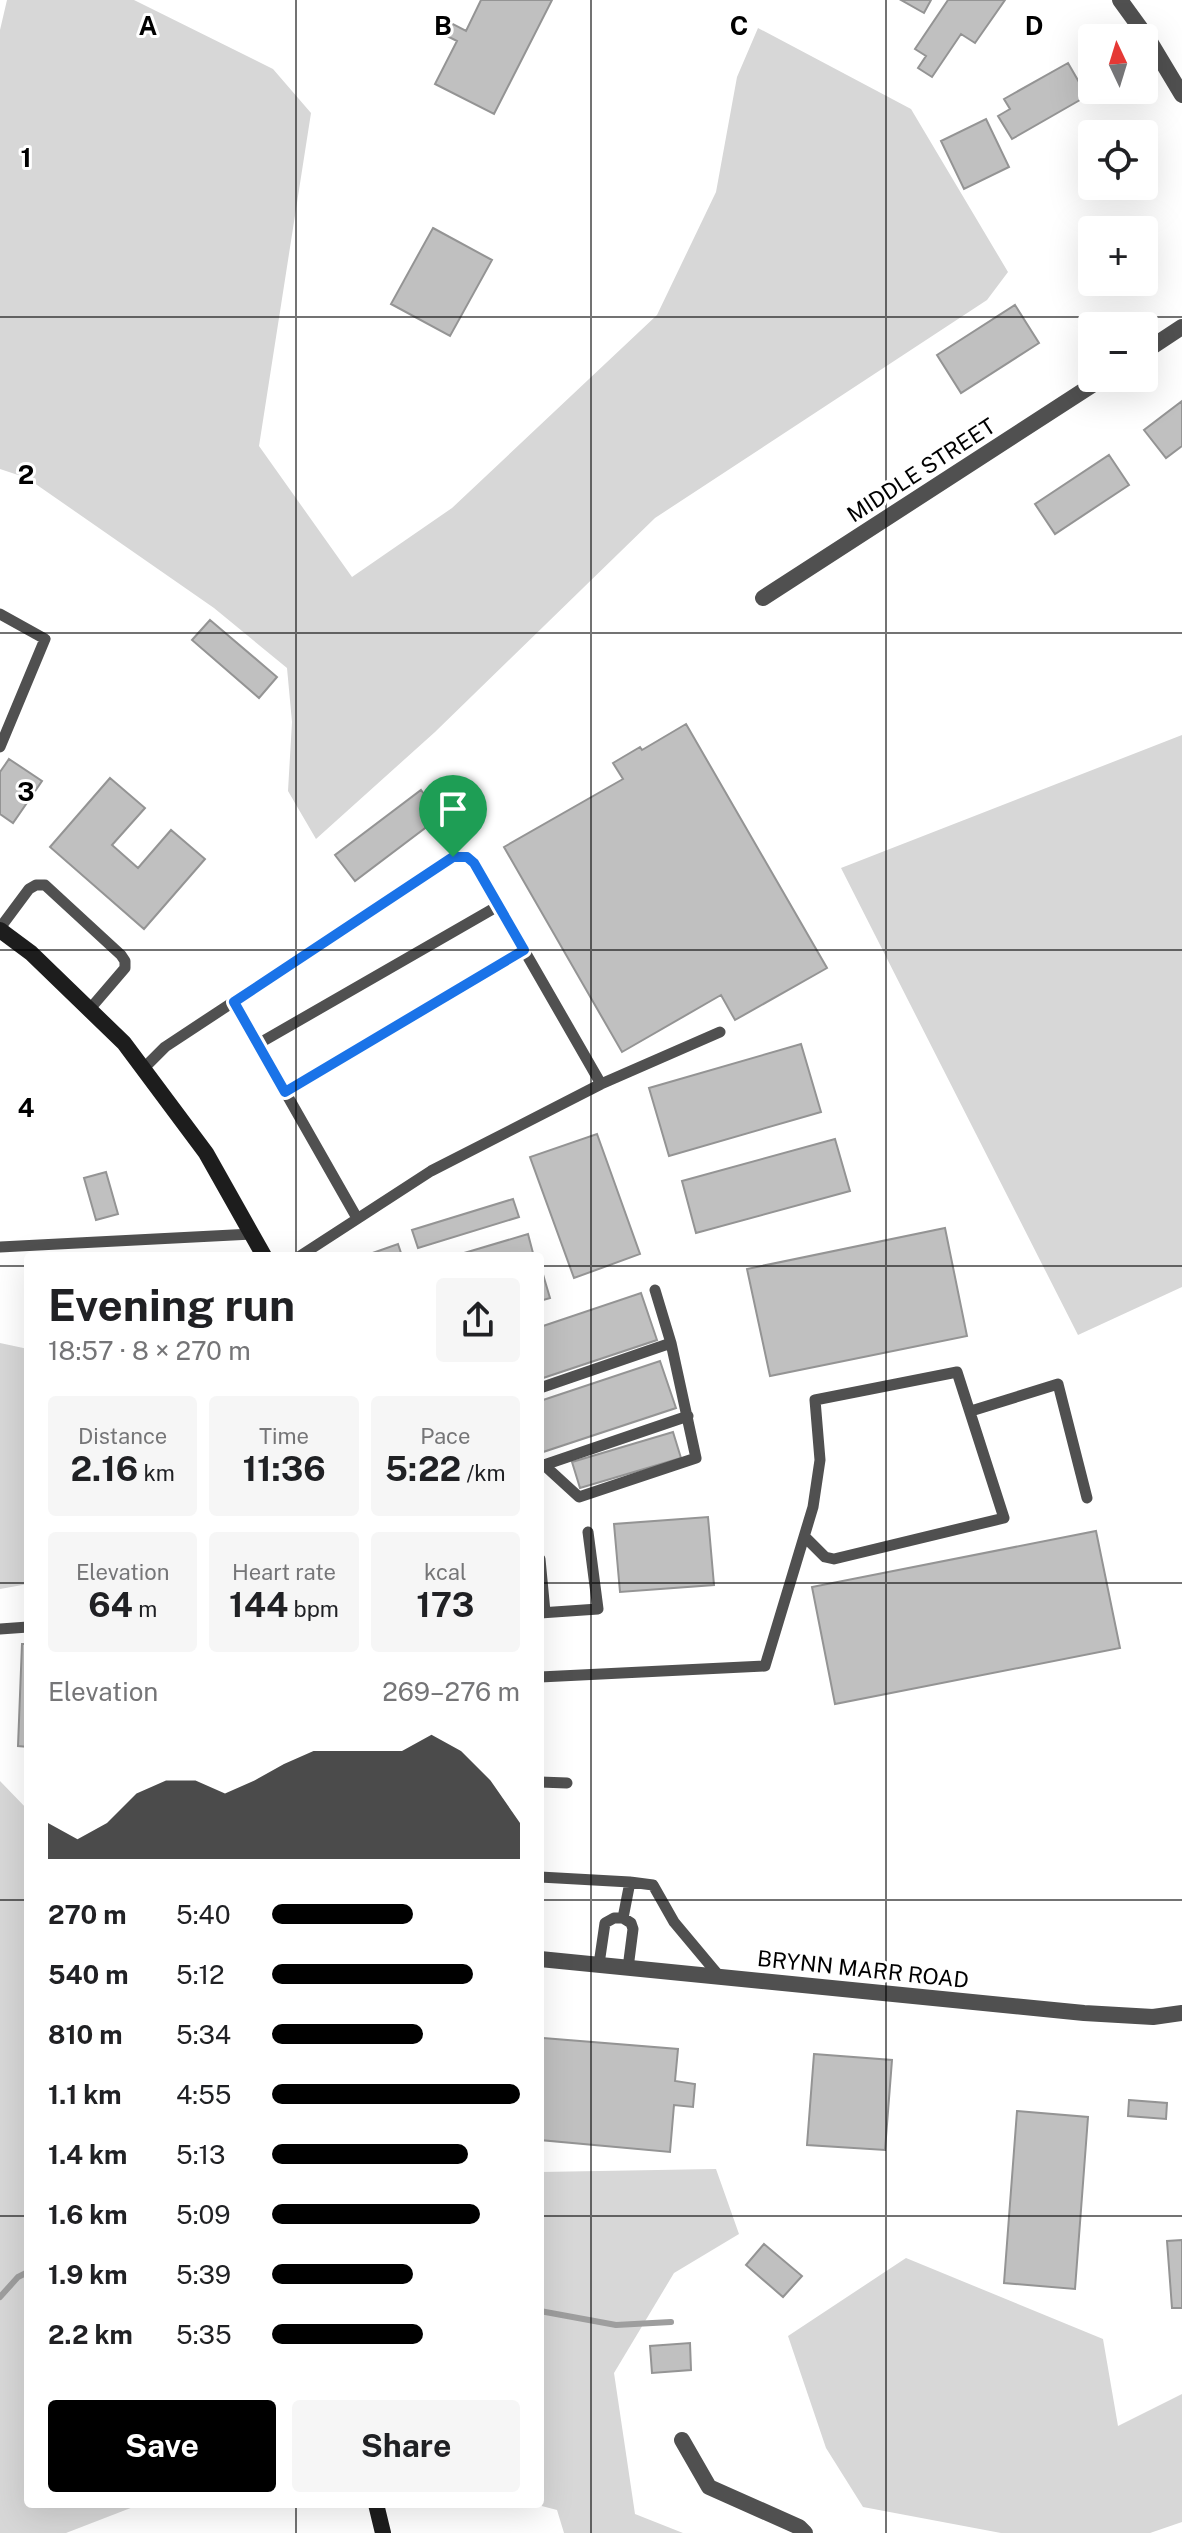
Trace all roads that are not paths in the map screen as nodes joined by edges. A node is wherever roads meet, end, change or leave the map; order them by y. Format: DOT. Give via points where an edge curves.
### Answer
graph roads {
  1 [pos="1120,0"];
  2 [pos="1182,95"];
  3 [pos="1182,327"];
  4 [pos="1158,343"];
  5 [pos="1081,392"];
  6 [pos="763,598"];
  7 [pos="0,614"];
  8 [pos="0,747"];
  9 [pos="498,906"];
  10 [pos="0,929"];
  11 [pos="524,950"];
  12 [pos="234,1002"];
  13 [pos="89,1010"];
  14 [pos="720,1032"];
  15 [pos="258,1044"];
  16 [pos="143,1069"];
  17 [pos="601,1084"];
  18 [pos="285,1092"];
  19 [pos="357,1218"];
  20 [pos="252,1234"];
  21 [pos="0,1247"];
  22 [pos="262,1252"];
  23 [pos="306,1252"];
  24 [pos="655,1290"];
  25 [pos="671,1343"];
  26 [pos="544,1387"];
  27 [pos="971,1411"];
  28 [pos="688,1416"];
  29 [pos="544,1465"];
  30 [pos="544,1468"];
  31 [pos="1087,1498"];
  32 [pos="588,1532"];
  33 [pos="805,1537"];
  34 [pos="544,1612"];
  35 [pos="24,1627"];
  36 [pos="0,1629"];
  37 [pos="544,1677"];
  38 [pos="544,1782"];
  39 [pos="567,1783"];
  40 [pos="544,1877"];
  41 [pos="630,1882"];
  42 [pos="623,1918"];
  43 [pos="544,1959"];
  44 [pos="599,1964"];
  45 [pos="628,1968"];
  46 [pos="720,1977"];
  47 [pos="1182,2013"];
  48 [pos="682,2440"];
  49 [pos="377,2508"];
  50 [pos="383,2533"];
  51 [pos="805,2533"];
  1 -- 2 [label="street"];
  3 -- 4 [label="street"];
  5 -- 6 [label="street, MIDDLE STREET"];
  7 -- 8 [label="lane" via="45,639"];
  9 -- 11 [label="lane"];
  9 -- 12 [label="lane" via="474,863 453,857"];
  9 -- 15 [label="lane"];
  10 -- 13 [label="main road"];
  10 -- 13 [label="lane" via="29,889 45,885 125,961 125,968"];
  11 -- 17 [label="lane"];
  11 -- 18 [label="lane"];
  12 -- 15 [label="lane"];
  12 -- 16 [label="lane" via="165,1047"];
  13 -- 16 [label="main road"];
  14 -- 17 [label="lane"];
  15 -- 18 [label="lane"];
  16 -- 20 [label="main road" via="206,1153"];
  17 -- 19 [label="lane" via="431,1171"];
  18 -- 19 [label="lane"];
  19 -- 23 [label="lane"];
  20 -- 21 [label="lane"];
  20 -- 22 [label="main road"];
  24 -- 25 [label="lane"];
  25 -- 26 [label="lane"];
  25 -- 28 [label="lane"];
  27 -- 31 [label="lane" via="1058,1384"];
  27 -- 33 [label="lane" via="1004,1518 834,1559"];
  27 -- 33 [label="lane" via="957,1372 815,1400 820,1460"];
  28 -- 29 [label="lane"];
  28 -- 30 [label="lane" via="696,1458 579,1497"];
  32 -- 34 [label="lane" via="598,1609"];
  33 -- 37 [label="lane" via="765,1666"];
  35 -- 36 [label="lane"];
  38 -- 39 [label="lane"];
  40 -- 41 [label="lane"];
  41 -- 42 [label="lane"];
  41 -- 46 [label="lane" via="653,1885 674,1922"];
  42 -- 44 [label="lane" via="605,1923"];
  42 -- 45 [label="lane" via="633,1929"];
  43 -- 44 [label="street, BRYNN MARR ROAD"];
  44 -- 45 [label="street, BRYNN MARR ROAD"];
  45 -- 46 [label="street, BRYNN MARR ROAD"];
  46 -- 47 [label="street, BRYNN MARR ROAD" via="1084,2013"];
  48 -- 51 [label="street" via="709,2487"];
  49 -- 50 [label="main road"];
}
